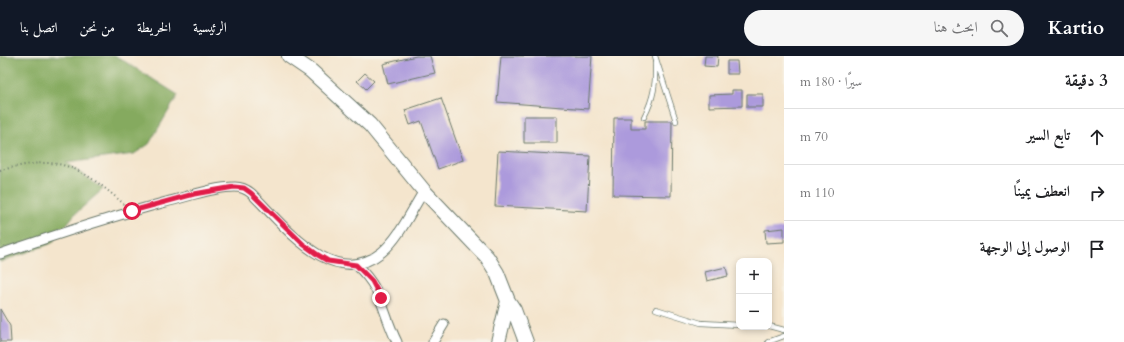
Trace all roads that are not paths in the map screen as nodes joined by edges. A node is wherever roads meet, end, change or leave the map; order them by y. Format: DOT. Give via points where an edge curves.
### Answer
graph roads {
  1 [pos="289,56"];
  2 [pos="655,56"];
  3 [pos="644,117"];
  4 [pos="676,121"];
  5 [pos="424,191"];
  6 [pos="0,254"];
  7 [pos="356,265"];
  8 [pos="508,301"];
  9 [pos="656,309"];
  10 [pos="444,324"];
  11 [pos="736,325"];
  12 [pos="772,327"];
  13 [pos="784,330"];
  14 [pos="784,336"];
  15 [pos="397,342"];
  16 [pos="433,342"];
  17 [pos="498,342"];
  18 [pos="526,342"];
  19 [pos="768,342"];
  1 -- 5 [label="main road" via="311,71 370,124"];
  2 -- 3 [label="lane" via="656,84 652,102"];
  2 -- 4 [label="lane"];
  5 -- 7 [label="street" via="397,235 381,252"];
  5 -- 8 [label="main road" via="487,257 497,273"];
  6 -- 7 [label="street" via="132,211 194,194 234,187 244,188 251,193 303,244 318,255 328,261"];
  7 -- 15 [label="street" via="372,281"];
  8 -- 17 [label="main road"];
  8 -- 18 [label="main road"];
  9 -- 11 [label="lane" via="701,323"];
  10 -- 16 [label="street"];
  12 -- 13 [label="lane"];
  14 -- 19 [label="lane"];
}
